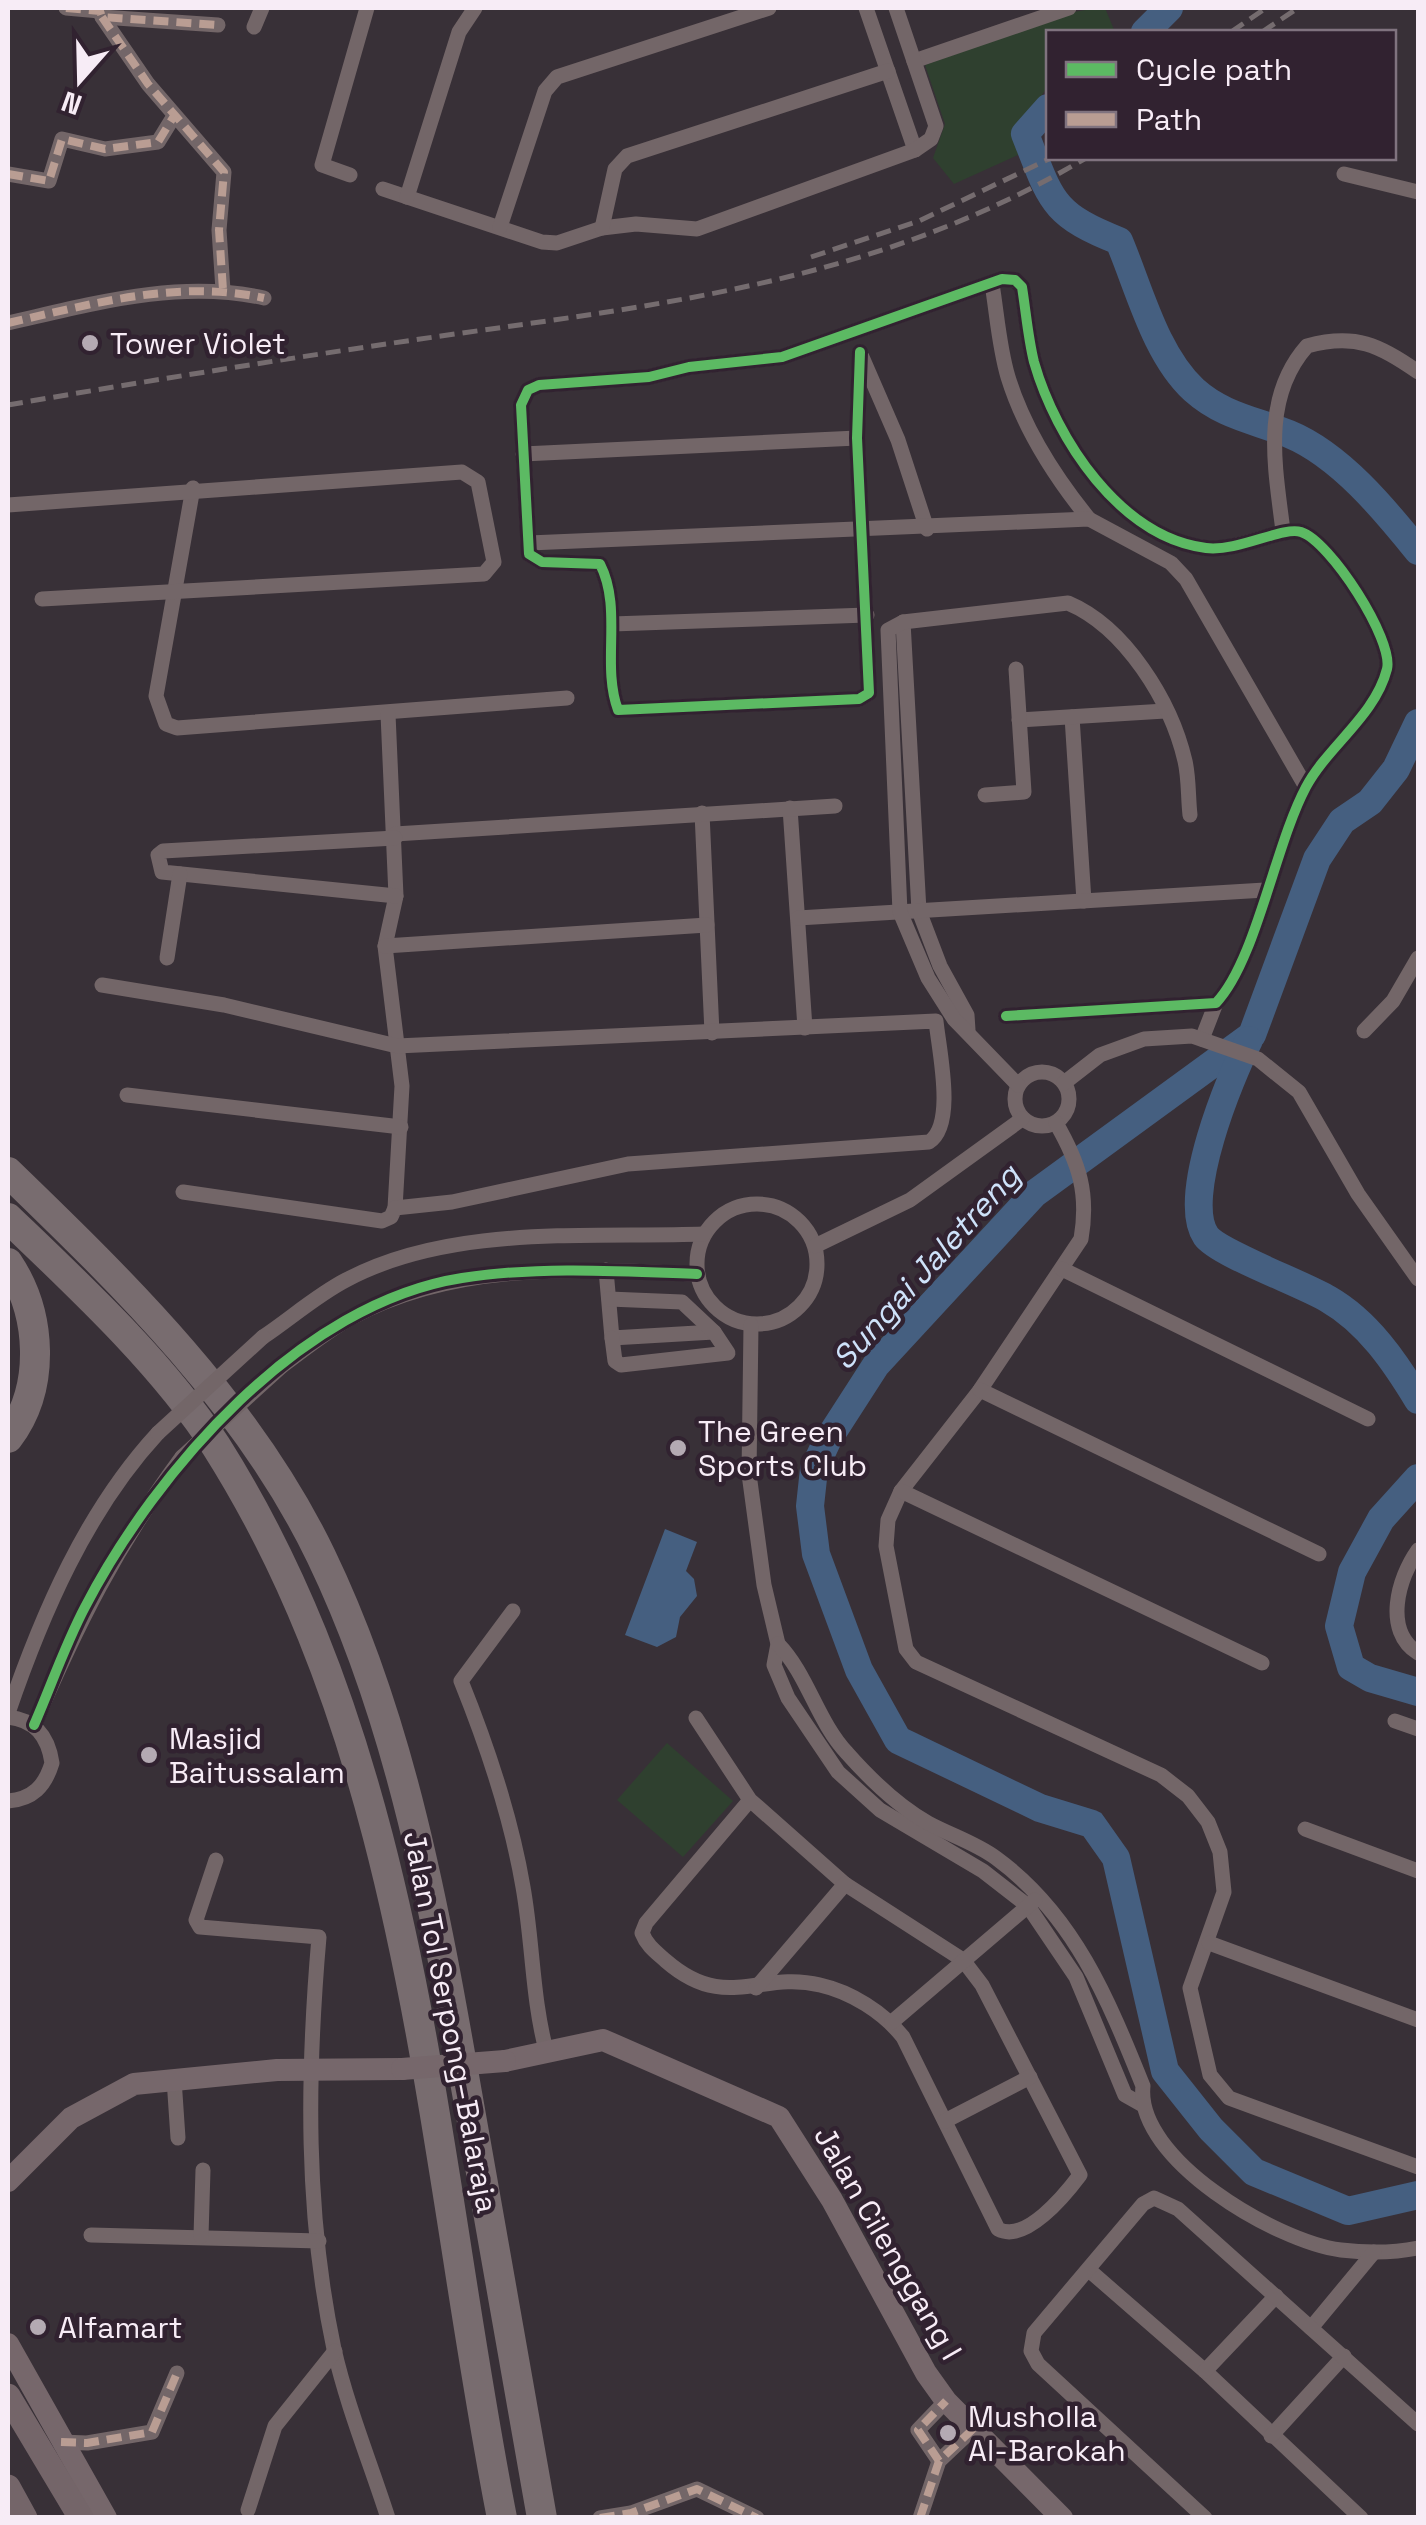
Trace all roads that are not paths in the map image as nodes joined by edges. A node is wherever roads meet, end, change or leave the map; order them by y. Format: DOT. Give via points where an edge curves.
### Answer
graph roads {
  1 [pos="66,8"];
  2 [pos="262,8"];
  3 [pos="367,8"];
  4 [pos="475,8"];
  5 [pos="769,8"];
  6 [pos="866,8"];
  7 [pos="896,8"];
  8 [pos="1069,8"];
  9 [pos="100,12"];
  10 [pos="218,25"];
  11 [pos="254,28"];
  12 [pos="914,60"];
  13 [pos="888,71"];
  14 [pos="174,116"];
  15 [pos="915,150"];
  16 [pos="8,174"];
  17 [pos="1344,174"];
  18 [pos="350,175"];
  19 [pos="383,189"];
  20 [pos="1418,192"];
  21 [pos="407,197"];
  22 [pos="500,227"];
  23 [pos="602,228"];
  24 [pos="992,284"];
  25 [pos="223,290"];
  26 [pos="264,298"];
  27 [pos="8,323"];
  28 [pos="854,334"];
  29 [pos="860,352"];
  30 [pos="1418,372"];
  31 [pos="857,438"];
  32 [pos="524,454"];
  33 [pos="193,488"];
  34 [pos="8,505"];
  35 [pos="1089,519"];
  36 [pos="861,528"];
  37 [pos="927,529"];
  38 [pos="1283,531"];
  39 [pos="529,543"];
  40 [pos="175,589"];
  41 [pos="42,600"];
  42 [pos="867,614"];
  43 [pos="903,622"];
  44 [pos="612,624"];
  45 [pos="1016,669"];
  46 [pos="567,698"];
  47 [pos="1165,712"];
  48 [pos="388,714"];
  49 [pos="1072,717"];
  50 [pos="1019,720"];
  51 [pos="1306,787"];
  52 [pos="985,795"];
  53 [pos="835,806"];
  54 [pos="790,808"];
  55 [pos="702,814"];
  56 [pos="1190,816"];
  57 [pos="395,836"];
  58 [pos="180,874"];
  59 [pos="1264,890"];
  60 [pos="396,896"];
  61 [pos="1084,901"];
  62 [pos="920,911"];
  63 [pos="900,912"];
  64 [pos="798,918"];
  65 [pos="707,925"];
  66 [pos="385,946"];
  67 [pos="168,958"];
  68 [pos="1418,958"];
  69 [pos="102,985"];
  70 [pos="1216,1002"];
  71 [pos="1006,1016"];
  72 [pos="805,1028"];
  73 [pos="968,1030"];
  74 [pos="1364,1031"];
  75 [pos="712,1032"];
  76 [pos="1202,1039"];
  77 [pos="397,1046"];
  78 [pos="1064,1083"];
  79 [pos="1018,1085"];
  80 [pos="127,1095"];
  81 [pos="1022,1119"];
  82 [pos="1056,1123"];
  83 [pos="401,1127"];
  84 [pos="8,1172"];
  85 [pos="182,1192"];
  86 [pos="396,1208"];
  87 [pos="8,1218"];
  88 [pos="704,1234"];
  89 [pos="815,1246"];
  90 [pos="8,1263"];
  91 [pos="1062,1269"];
  92 [pos="606,1270"];
  93 [pos="696,1274"];
  94 [pos="1418,1279"];
  95 [pos="609,1300"];
  96 [pos="751,1325"];
  97 [pos="714,1332"];
  98 [pos="612,1338"];
  99 [pos="980,1390"];
  100 [pos="1368,1419"];
  101 [pos="8,1438"];
  102 [pos="901,1490"];
  103 [pos="1418,1550"];
  104 [pos="1319,1554"];
  105 [pos="513,1610"];
  106 [pos="778,1644"];
  107 [pos="1418,1653"];
  108 [pos="1262,1663"];
  109 [pos="8,1715"];
  110 [pos="696,1718"];
  111 [pos="1395,1721"];
  112 [pos="34,1725"];
  113 [pos="1418,1729"];
  114 [pos="750,1800"];
  115 [pos="8,1802"];
  116 [pos="1305,1829"];
  117 [pos="216,1860"];
  118 [pos="1418,1870"];
  119 [pos="845,1884"];
  120 [pos="1042,1894"];
  121 [pos="1028,1906"];
  122 [pos="1209,1944"];
  123 [pos="963,1960"];
  124 [pos="756,1988"];
  125 [pos="1418,2020"];
  126 [pos="892,2022"];
  127 [pos="548,2054"];
  128 [pos="308,2069"];
  129 [pos="1030,2076"];
  130 [pos="174,2079"];
  131 [pos="1141,2104"];
  132 [pos="945,2122"];
  133 [pos="178,2138"];
  134 [pos="1418,2167"];
  135 [pos="202,2170"];
  136 [pos="8,2181"];
  137 [pos="92,2235"];
  138 [pos="200,2236"];
  139 [pos="318,2241"];
  140 [pos="1418,2248"];
  141 [pos="1374,2252"];
  142 [pos="1090,2271"];
  143 [pos="1276,2296"];
  144 [pos="1311,2328"];
  145 [pos="8,2344"];
  146 [pos="335,2352"];
  147 [pos="1344,2356"];
  148 [pos="1205,2370"];
  149 [pos="178,2373"];
  150 [pos="8,2396"];
  151 [pos="946,2400"];
  152 [pos="1418,2424"];
  153 [pos="974,2428"];
  154 [pos="1271,2436"];
  155 [pos="61,2442"];
  156 [pos="939,2461"];
  157 [pos="8,2487"];
  158 [pos="248,2510"];
  159 [pos="719,2510"];
  160 [pos="25,2518"];
  161 [pos="81,2518"];
  162 [pos="106,2518"];
  163 [pos="388,2518"];
  164 [pos="502,2518"];
  165 [pos="542,2518"];
  166 [pos="600,2518"];
  167 [pos="758,2518"];
  168 [pos="920,2518"];
  169 [pos="1062,2518"];
  170 [pos="1205,2518"];
  171 [pos="1360,2518"];
  1 -- 9 [label="street"];
  2 -- 11 [label="street"];
  3 -- 18 [label="street" via="322,165"];
  4 -- 21 [label="street" via="459,32"];
  5 -- 22 [label="street" via="557,78 545,91"];
  6 -- 13 [label="street"];
  7 -- 12 [label="street"];
  8 -- 12 [label="street"];
  9 -- 10 [label="street"];
  9 -- 14 [label="street"];
  12 -- 15 [label="street" via="936,126 932,139"];
  13 -- 15 [label="street"];
  13 -- 23 [label="street" via="627,156 615,169"];
  14 -- 16 [label="street" via="158,142 105,149 62,139 49,181"];
  14 -- 25 [label="street" via="226,182 219,230"];
  15 -- 23 [label="street" via="697,228"];
  17 -- 20 [label="street"];
  19 -- 21 [label="street"];
  21 -- 22 [label="street"];
  22 -- 23 [label="street" via="557,243"];
  24 -- 28 [label="street"];
  24 -- 35 [label="street" via="1014,392 1060,483"];
  24 -- 38 [label="street" via="1014,280 1022,288 1034,362 1052,409 1080,459 1136,517 1179,542 1208,548 1247,546"];
  25 -- 26 [label="street"];
  25 -- 27 [label="street" via="148,293"];
  28 -- 29 [label="street"];
  28 -- 32 [label="street" via="755,362 532,387 521,405"];
  29 -- 31 [label="street"];
  29 -- 37 [label="street"];
  30 -- 38 [label="street" via="1360,339 1307,346 1289,366 1274,452"];
  31 -- 32 [label="street"];
  31 -- 36 [label="street"];
  32 -- 39 [label="street"];
  33 -- 34 [label="street"];
  33 -- 40 [label="street"];
  33 -- 40 [label="street" via="462,472 478,482 494,562 484,574"];
  35 -- 37 [label="street"];
  35 -- 51 [label="street" via="1170,563 1186,579"];
  36 -- 37 [label="street"];
  36 -- 39 [label="street"];
  36 -- 42 [label="street"];
  38 -- 51 [label="street" via="1301,532 1335,562 1363,601 1387,654 1375,695"];
  39 -- 44 [label="street" via="530,554 542,562 600,564"];
  40 -- 41 [label="street"];
  40 -- 48 [label="street" via="156,696 166,724"];
  42 -- 44 [label="street"];
  42 -- 44 [label="street" via="869,693 858,699 630,711 618,710 612,694"];
  43 -- 47 [label="street" via="1068,603 1090,612 1118,638"];
  43 -- 62 [label="street"];
  43 -- 63 [label="street" via="888,630 886,668"];
  45 -- 50 [label="street"];
  46 -- 48 [label="street"];
  47 -- 49 [label="street"];
  47 -- 56 [label="street" via="1184,760"];
  48 -- 57 [label="street"];
  49 -- 50 [label="street"];
  49 -- 61 [label="street"];
  50 -- 52 [label="street" via="1024,792"];
  51 -- 59 [label="street"];
  53 -- 54 [label="street"];
  54 -- 55 [label="street"];
  54 -- 64 [label="street"];
  55 -- 57 [label="street"];
  55 -- 65 [label="street"];
  57 -- 58 [label="street" via="159,852 160,870"];
  57 -- 60 [label="street"];
  58 -- 60 [label="street"];
  58 -- 67 [label="street"];
  59 -- 61 [label="street"];
  59 -- 70 [label="street" via="1236,980"];
  60 -- 66 [label="street"];
  61 -- 62 [label="street"];
  62 -- 63 [label="street"];
  62 -- 73 [label="street"];
  63 -- 64 [label="street"];
  63 -- 73 [label="street" via="928,978"];
  64 -- 72 [label="street"];
  65 -- 66 [label="street"];
  65 -- 75 [label="street"];
  66 -- 77 [label="street"];
  68 -- 74 [label="street" via="1394,1001"];
  69 -- 77 [label="street" via="224,1005"];
  70 -- 71 [label="street"];
  70 -- 76 [label="street"];
  72 -- 75 [label="street"];
  72 -- 86 [label="street" via="936,1021 945,1116 936,1138 628,1164"];
  73 -- 79 [label="street"];
  75 -- 77 [label="street"];
  76 -- 78 [label="street" via="1144,1039 1122,1046"];
  76 -- 94 [label="street" via="1258,1059 1299,1092"];
  77 -- 83 [label="street"];
  78 -- 79 [label="street" via="1040,1072"];
  78 -- 82 [label="street" via="1068,1110"];
  79 -- 81 [label="street" via="1014,1103"];
  80 -- 83 [label="street"];
  81 -- 82 [label="street" via="1038,1127"];
  81 -- 89 [label="street" via="910,1200"];
  82 -- 91 [label="street" via="1082,1169 1085,1214 1081,1239"];
  83 -- 86 [label="street"];
  84 -- 165 [label="highway, Jalan Tol Serpong–Balaraja" via="156,1322 240,1423 320,1554 379,1695 434,1908"];
  85 -- 86 [label="street" via="382,1221"];
  87 -- 164 [label="highway, Jalan Tol Serpong–Balaraja" via="144,1357 214,1444 284,1568 343,1708 398,1917"];
  88 -- 89 [label="street" via="717,1218 753,1203 792,1214"];
  88 -- 93 [label="street"];
  88 -- 109 [label="street, bridge" via="515,1241 408,1256 346,1280 262,1337 158,1433 111,1492 66,1570"];
  89 -- 96 [label="street" via="814,1285 804,1302 790,1316"];
  90 -- 101 [label="highway" via="30,1312 36,1348 32,1388"];
  91 -- 99 [label="street"];
  91 -- 100 [label="street"];
  92 -- 93 [label="street"];
  92 -- 95 [label="street"];
  92 -- 112 [label="street, bridge" via="460,1278 402,1295 349,1318 282,1366 182,1457 125,1538 84,1608"];
  93 -- 96 [label="street" via="715,1308"];
  95 -- 97 [label="street" via="682,1302"];
  95 -- 98 [label="street"];
  96 -- 106 [label="street" via="749,1474"];
  97 -- 98 [label="street"];
  97 -- 98 [label="street" via="726,1356 621,1365"];
  99 -- 102 [label="street"];
  99 -- 104 [label="street"];
  102 -- 108 [label="street"];
  102 -- 122 [label="street" via="886,1546 910,1656 1161,1775 1188,1796 1220,1852 1224,1892"];
  103 -- 107 [label="street" via="1398,1585 1403,1640"];
  105 -- 127 [label="street" via="461,1681 512,1830 535,2011"];
  106 -- 120 [label="street" via="844,1751 884,1790 926,1821 993,1855"];
  106 -- 121 [label="street" via="774,1665 788,1698 838,1772 880,1810 983,1870"];
  109 -- 112 [label="street"];
  110 -- 114 [label="street"];
  111 -- 113 [label="street"];
  112 -- 115 [label="street" via="50,1749 47,1778 26,1798"];
  114 -- 119 [label="street"];
  114 -- 124 [label="street" via="642,1933 686,1979"];
  116 -- 118 [label="street"];
  117 -- 128 [label="street" via="197,1924 319,1937"];
  119 -- 123 [label="street"];
  119 -- 124 [label="street"];
  120 -- 121 [label="street"];
  120 -- 131 [label="street" via="1092,1967 1144,2086"];
  121 -- 123 [label="street"];
  121 -- 131 [label="street" via="1076,1978 1125,2095"];
  122 -- 125 [label="street"];
  122 -- 134 [label="street" via="1190,1988 1216,2086 1229,2098"];
  123 -- 126 [label="street"];
  123 -- 129 [label="street"];
  124 -- 126 [label="street" via="821,1985"];
  126 -- 132 [label="street"];
  127 -- 128 [label="street, Jalan Cilenggang I, bridge"];
  127 -- 151 [label="street, Jalan Cilenggang I" via="606,2041 779,2117"];
  128 -- 130 [label="street, Jalan Cilenggang I"];
  128 -- 139 [label="street"];
  129 -- 132 [label="street"];
  129 -- 132 [label="street" via="1080,2175 1019,2233 998,2229"];
  130 -- 133 [label="street"];
  130 -- 136 [label="street, Jalan Cilenggang I" via="134,2084 72,2118"];
  131 -- 141 [label="street" via="1155,2135 1196,2179 1239,2208 1326,2246"];
  135 -- 138 [label="street"];
  137 -- 138 [label="street"];
  138 -- 139 [label="street"];
  139 -- 146 [label="street"];
  140 -- 141 [label="street"];
  141 -- 144 [label="street"];
  142 -- 143 [label="street" via="1154,2198 1178,2209"];
  142 -- 148 [label="street"];
  142 -- 170 [label="street" via="1034,2334 1031,2351"];
  143 -- 144 [label="street"];
  143 -- 148 [label="street"];
  144 -- 147 [label="street"];
  145 -- 155 [label="street"];
  146 -- 158 [label="street" via="275,2426"];
  146 -- 163 [label="street"];
  147 -- 152 [label="street"];
  147 -- 154 [label="street"];
  148 -- 154 [label="street"];
  149 -- 155 [label="street" via="152,2432"];
  150 -- 161 [label="main road"];
  151 -- 153 [label="street, Jalan Cilenggang I"];
  151 -- 156 [label="street" via="918,2430"];
  153 -- 156 [label="street"];
  153 -- 169 [label="street, Jalan Cilenggang I"];
  154 -- 171 [label="street"];
  155 -- 162 [label="street"];
  156 -- 168 [label="street"];
  157 -- 160 [label="main road"];
  159 -- 166 [label="street" via="697,2490"];
  159 -- 167 [label="street"];
}
